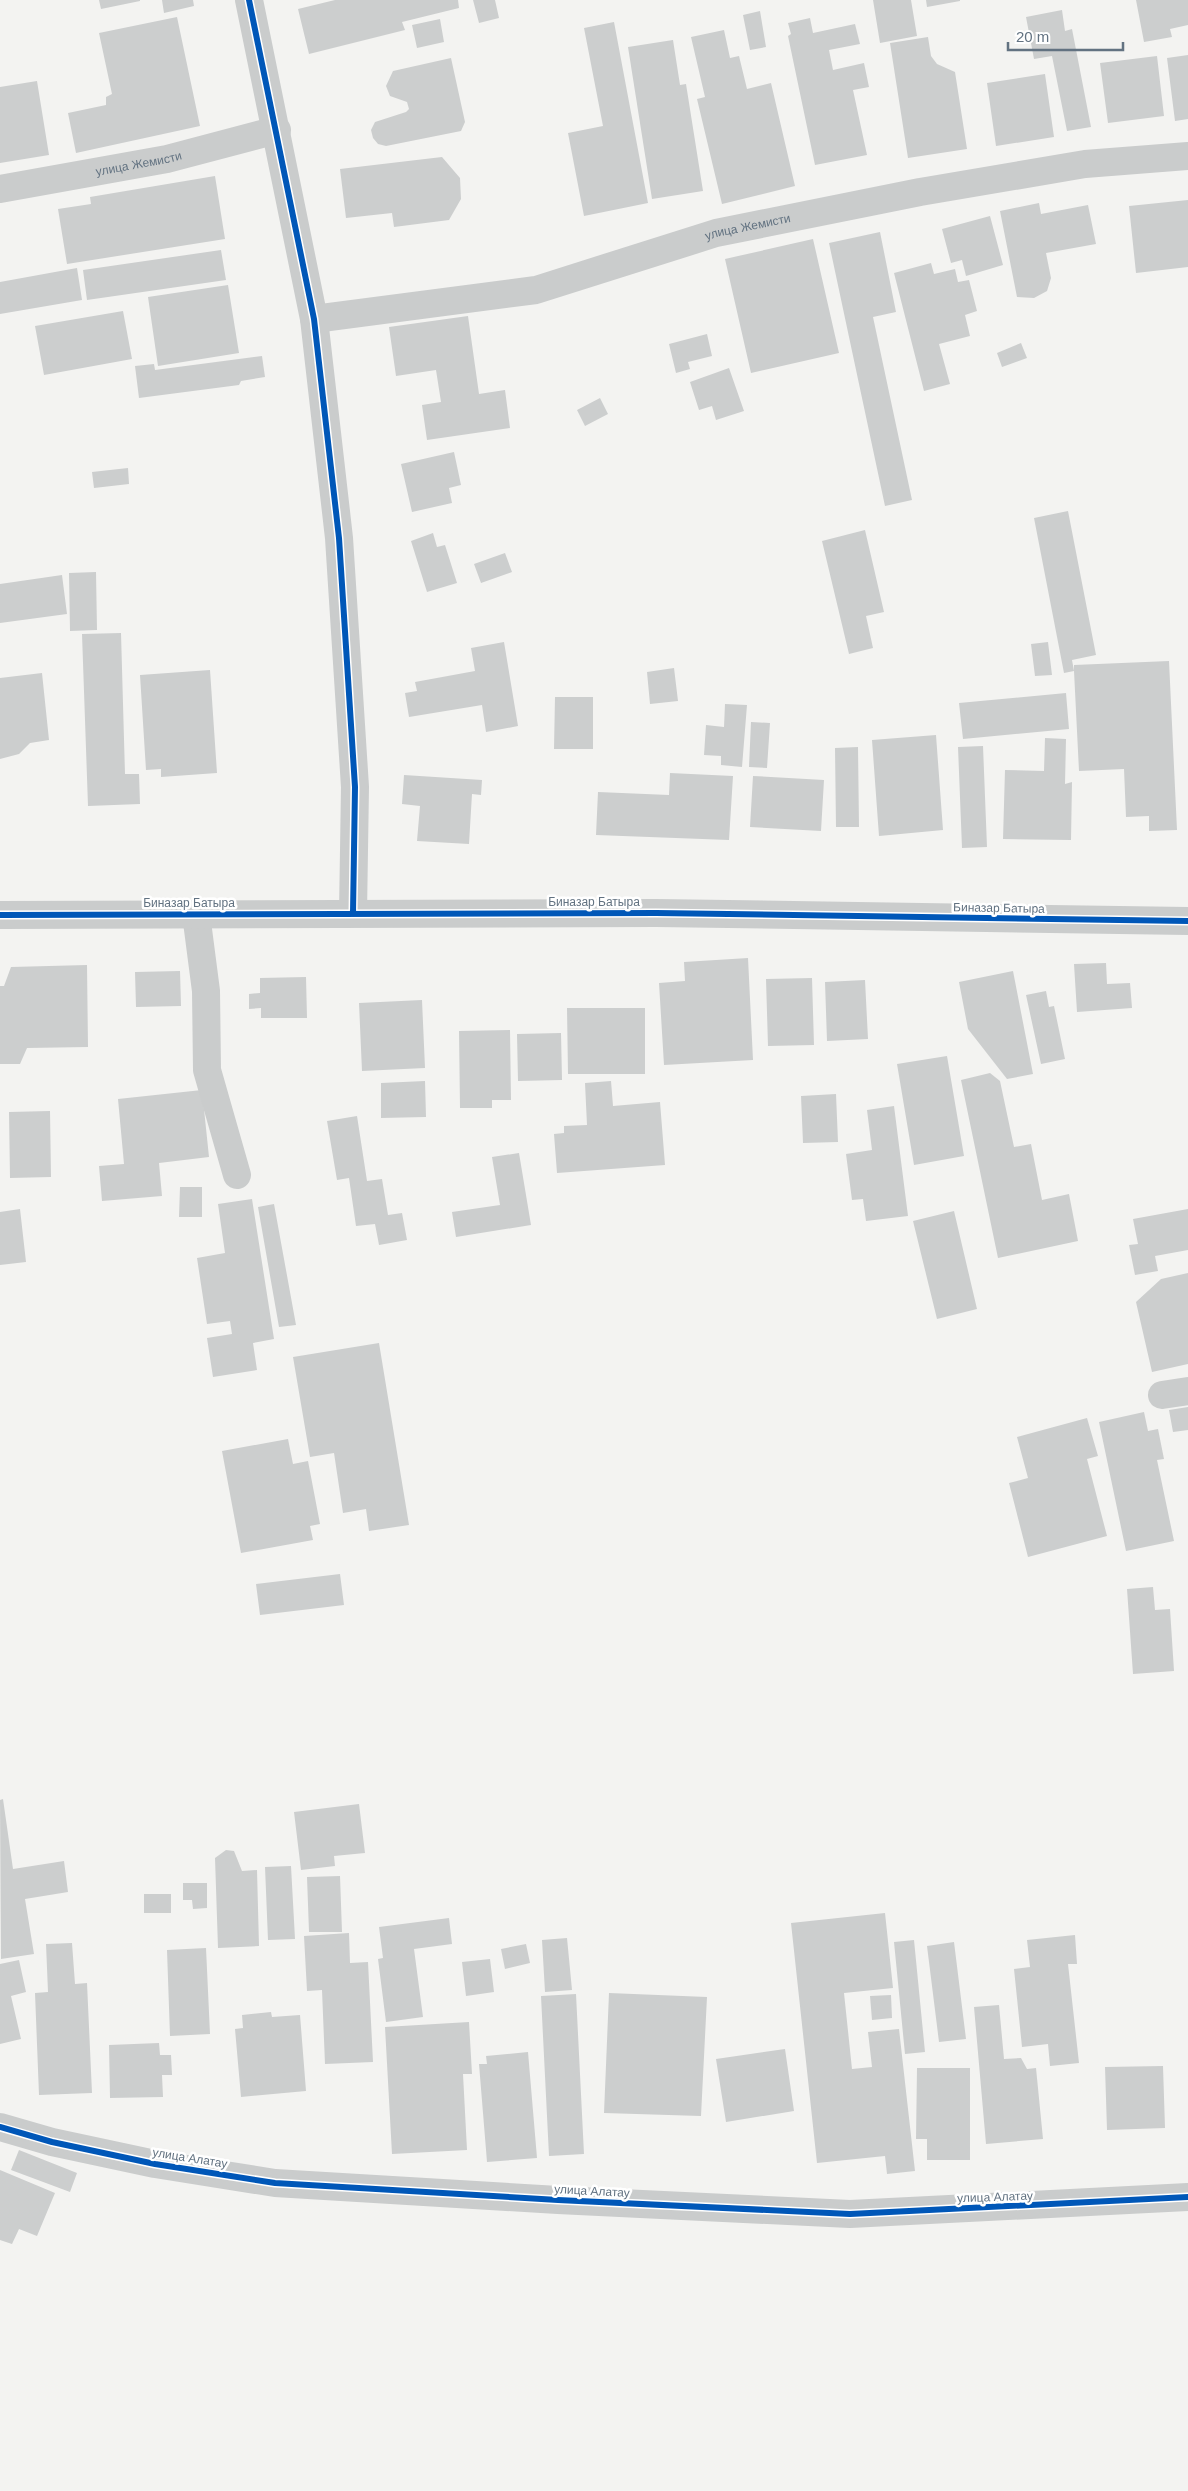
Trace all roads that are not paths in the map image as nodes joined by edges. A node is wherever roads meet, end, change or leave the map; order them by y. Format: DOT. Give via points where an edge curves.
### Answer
graph roads {
  1 [pos="249,0"];
  2 [pos="277,130"];
  3 [pos="1188,156"];
  4 [pos="0,189"];
  5 [pos="314,319"];
  6 [pos="353,913"];
  7 [pos="196,914"];
  8 [pos="0,915"];
  9 [pos="1188,921"];
  10 [pos="237,1175"];
  11 [pos="0,2127"];
  12 [pos="1188,2197"];
  1 -- 2 [label="street"];
  2 -- 4 [label="street, улица Жемисти" via="167,159"];
  2 -- 5 [label="street"];
  3 -- 5 [label="street, улица Жемисти" via="1085,164 920,192 716,233 536,290"];
  5 -- 6 [label="street" via="341,558 355,786"];
  6 -- 7 [label="street, Биназар Батыра"];
  6 -- 9 [label="street, Биназар Батыра" via="656,913"];
  7 -- 8 [label="street, Биназар Батыра"];
  7 -- 10 [label="street" via="206,991 207,1070"];
  11 -- 12 [label="street, улица Алатау" via="52,2142 155,2164 275,2184 850,2214"];
}
